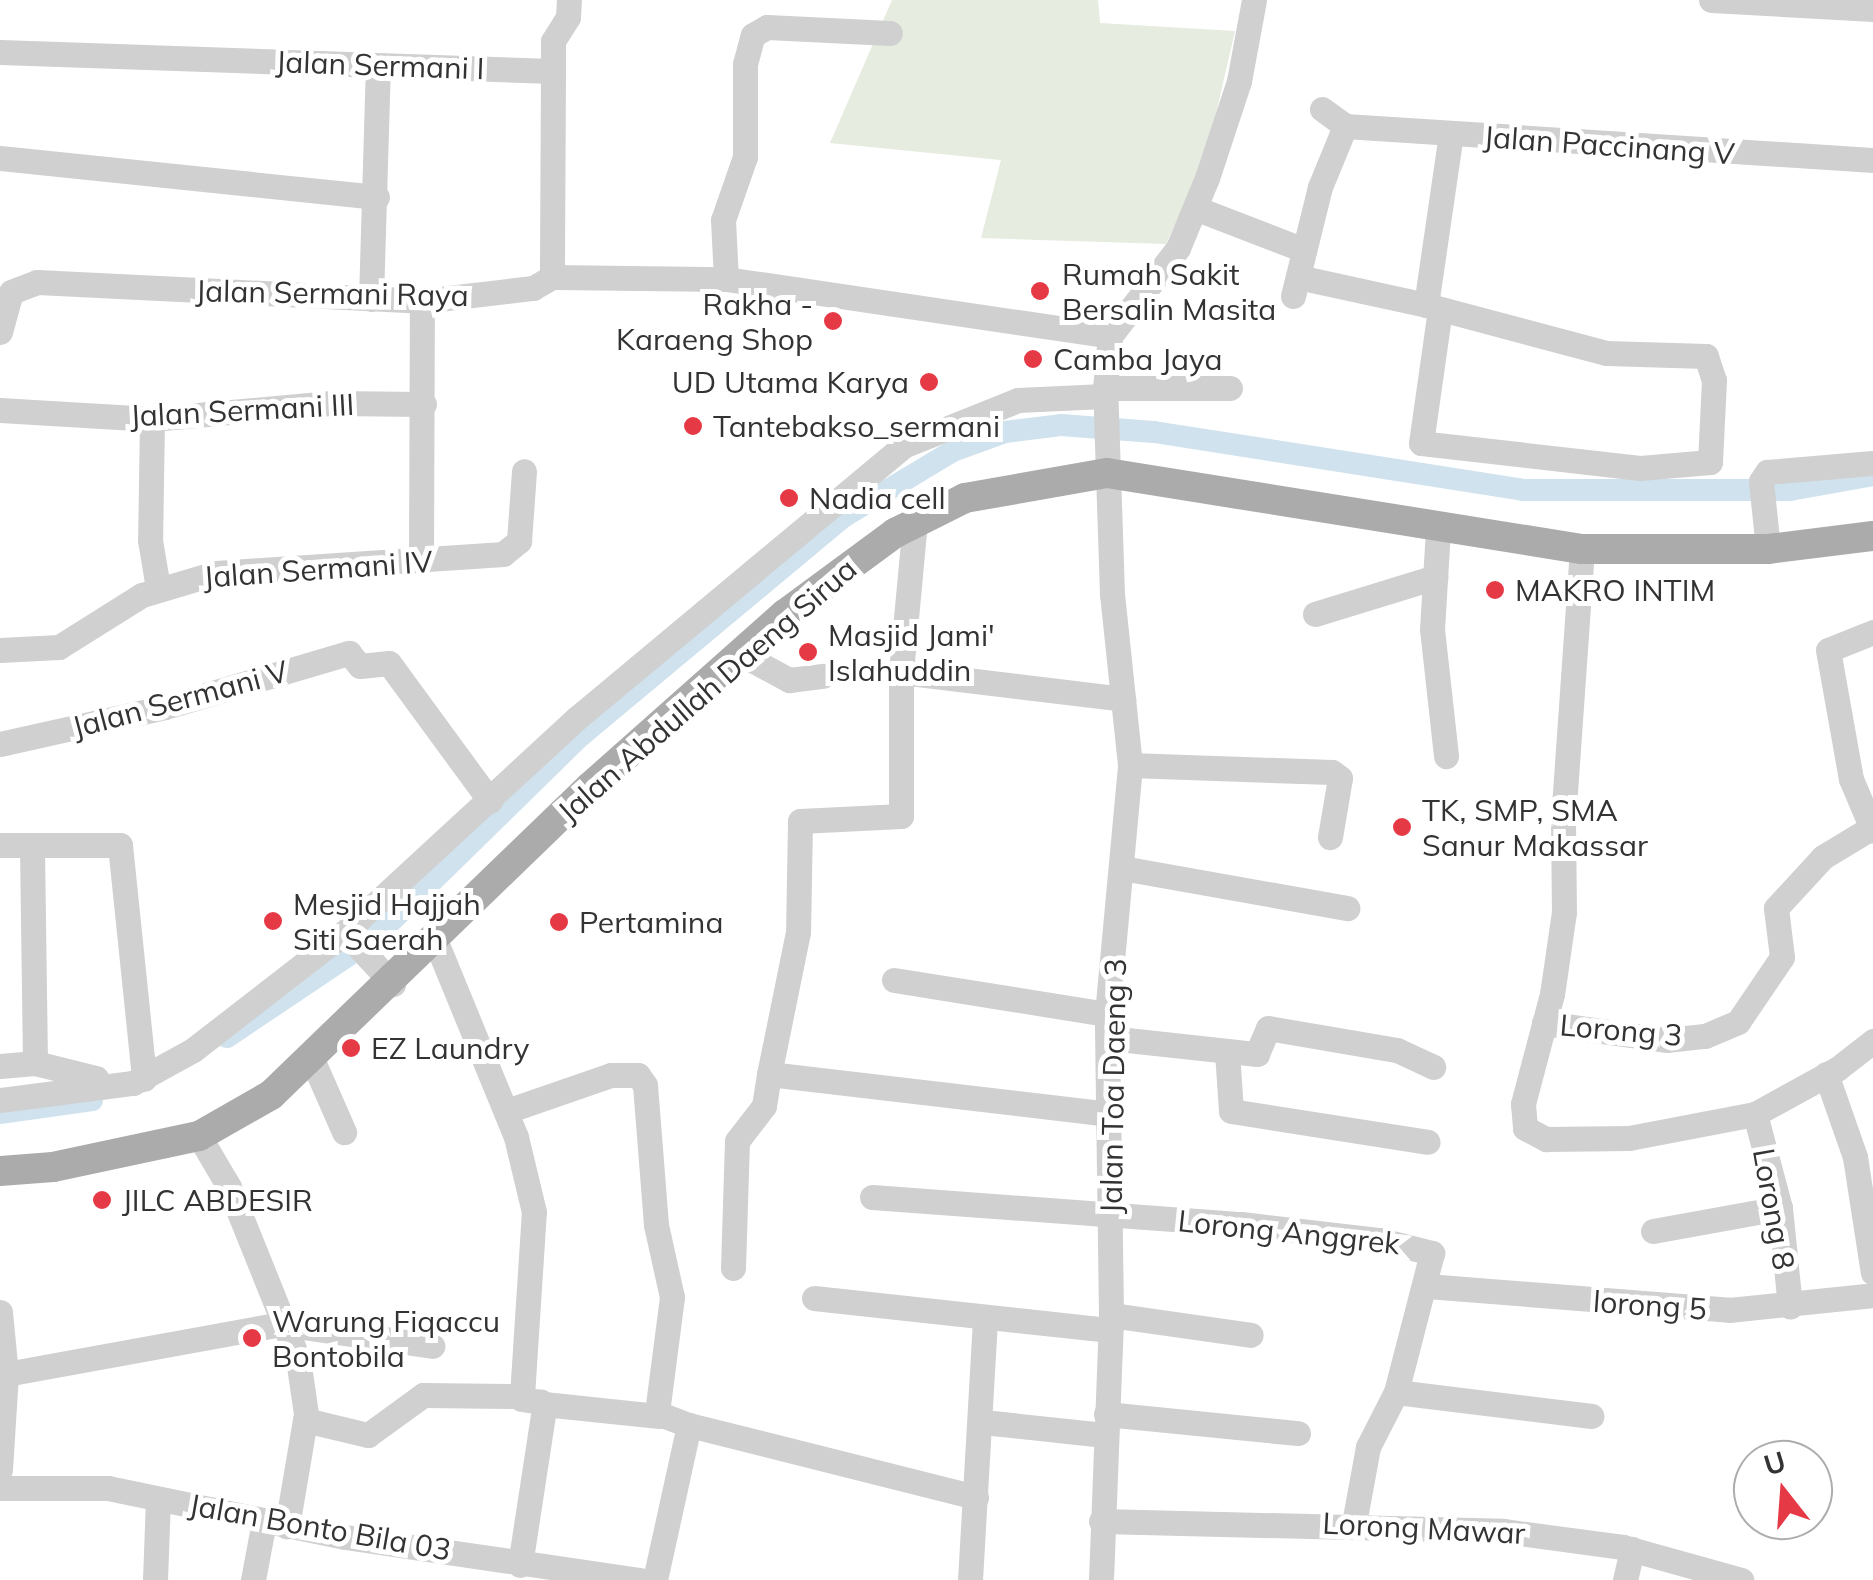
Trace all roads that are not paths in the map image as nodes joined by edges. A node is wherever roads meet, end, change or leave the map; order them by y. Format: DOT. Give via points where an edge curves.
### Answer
graph roads {
  1 [pos="569,0"];
  2 [pos="1254,0"];
  3 [pos="1710,0"];
  4 [pos="1873,10"];
  5 [pos="890,33"];
  6 [pos="0,52"];
  7 [pos="378,67"];
  8 [pos="554,71"];
  9 [pos="1322,109"];
  10 [pos="1344,126"];
  11 [pos="1451,134"];
  12 [pos="0,158"];
  13 [pos="1873,160"];
  14 [pos="377,196"];
  15 [pos="1195,208"];
  16 [pos="1304,250"];
  17 [pos="552,277"];
  18 [pos="726,278"];
  19 [pos="371,300"];
  20 [pos="422,300"];
  21 [pos="1433,307"];
  22 [pos="0,332"];
  23 [pos="1110,336"];
  24 [pos="1230,388"];
  25 [pos="1104,399"];
  26 [pos="424,404"];
  27 [pos="0,410"];
  28 [pos="152,419"];
  29 [pos="1873,463"];
  30 [pos="1107,467"];
  31 [pos="524,470"];
  32 [pos="915,521"];
  33 [pos="1438,529"];
  34 [pos="1873,536"];
  35 [pos="1768,544"];
  36 [pos="1582,549"];
  37 [pos="421,562"];
  38 [pos="1435,577"];
  39 [pos="158,588"];
  40 [pos="1314,614"];
  41 [pos="1873,632"];
  42 [pos="0,650"];
  43 [pos="741,654"];
  44 [pos="901,672"];
  45 [pos="823,676"];
  46 [pos="1123,698"];
  47 [pos="0,744"];
  48 [pos="1446,756"];
  49 [pos="1130,764"];
  50 [pos="490,800"];
  51 [pos="1872,830"];
  52 [pos="1330,836"];
  53 [pos="0,845"];
  54 [pos="32,848"];
  55 [pos="1122,868"];
  56 [pos="1347,908"];
  57 [pos="434,937"];
  58 [pos="351,938"];
  59 [pos="388,979"];
  60 [pos="894,980"];
  61 [pos="1544,1022"];
  62 [pos="1108,1026"];
  63 [pos="1873,1040"];
  64 [pos="1228,1052"];
  65 [pos="312,1059"];
  66 [pos="19,1065"];
  67 [pos="148,1067"];
  68 [pos="1432,1067"];
  69 [pos="769,1074"];
  70 [pos="1826,1074"];
  71 [pos="11,1100"];
  72 [pos="507,1112"];
  73 [pos="1112,1114"];
  74 [pos="1756,1114"];
  75 [pos="344,1132"];
  76 [pos="199,1136"];
  77 [pos="1428,1142"];
  78 [pos="0,1170"];
  79 [pos="872,1196"];
  80 [pos="1780,1208"];
  81 [pos="1112,1215"];
  82 [pos="1653,1231"];
  83 [pos="733,1268"];
  84 [pos="1873,1273"];
  85 [pos="1428,1286"];
  86 [pos="1873,1295"];
  87 [pos="814,1298"];
  88 [pos="1790,1306"];
  89 [pos="0,1312"];
  90 [pos="985,1321"];
  91 [pos="1111,1322"];
  92 [pos="282,1324"];
  93 [pos="1251,1335"];
  94 [pos="432,1346"];
  95 [pos="6,1374"];
  96 [pos="1396,1392"];
  97 [pos="532,1402"];
  98 [pos="659,1416"];
  99 [pos="1592,1416"];
  100 [pos="305,1420"];
  101 [pos="983,1422"];
  102 [pos="688,1425"];
  103 [pos="1105,1425"];
  104 [pos="1298,1433"];
  105 [pos="0,1470"];
  106 [pos="0,1488"];
  107 [pos="976,1497"];
  108 [pos="158,1498"];
  109 [pos="1101,1521"];
  110 [pos="1354,1523"];
  111 [pos="275,1524"];
  112 [pos="1632,1549"];
  113 [pos="520,1564"];
  114 [pos="155,1580"];
  115 [pos="252,1580"];
  116 [pos="640,1580"];
  117 [pos="655,1580"];
  118 [pos="970,1580"];
  119 [pos="1101,1580"];
  120 [pos="1625,1580"];
  121 [pos="1741,1580"];
  1 -- 8 [label="street" via="568,18 552,41"];
  2 -- 15 [label="street" via="1231,110"];
  3 -- 4 [label="street"];
  5 -- 18 [label="street" via="767,27 753,35 745,64 745,157 722,220"];
  6 -- 7 [label="street, Jalan Sermani I"];
  7 -- 8 [label="street, Jalan Sermani I"];
  7 -- 14 [label="street"];
  8 -- 17 [label="street"];
  9 -- 10 [label="street"];
  10 -- 11 [label="street, Jalan Paccinang V"];
  10 -- 16 [label="street"];
  11 -- 13 [label="street, Jalan Paccinang V"];
  11 -- 21 [label="street"];
  12 -- 14 [label="street"];
  14 -- 19 [label="street"];
  15 -- 16 [label="street"];
  15 -- 23 [label="street" via="1161,274"];
  16 -- 21 [label="street" via="1296,287"];
  17 -- 18 [label="street, Jalan Sermani Raya"];
  17 -- 20 [label="street, Jalan Sermani Raya" via="532,288"];
  18 -- 23 [label="street, Jalan Sermani Raya"];
  19 -- 20 [label="street, Jalan Sermani Raya"];
  19 -- 22 [label="street, Jalan Sermani Raya" via="36,282 11,292"];
  20 -- 26 [label="street"];
  21 -- 21 [label="street" via="1421,444 1640,468 1710,462 1714,380 1706,356 1606,353"];
  23 -- 25 [label="street, Jalan Toa Daeng 3"];
  24 -- 25 [label="street"];
  25 -- 30 [label="street, Jalan Toa Daeng 3"];
  25 -- 50 [label="street" via="1018,400 903,446 735,580"];
  26 -- 28 [label="street, Jalan Sermani III" via="333,403"];
  26 -- 37 [label="street"];
  27 -- 28 [label="street, Jalan Sermani III"];
  28 -- 39 [label="street" via="149,515"];
  29 -- 35 [label="street" via="1767,472 1762,492"];
  30 -- 32 [label="main road, Jalan Abdullah Daeng Sirua" via="989,491"];
  30 -- 33 [label="main road, Jalan Abdullah Daeng Sirua"];
  30 -- 46 [label="street, Jalan Toa Daeng 3"];
  31 -- 37 [label="street, Jalan Sermani IV" via="524,516 511,550"];
  32 -- 43 [label="main road, Jalan Abdullah Daeng Sirua" via="835,573"];
  32 -- 44 [label="street"];
  33 -- 36 [label="main road, Jalan Abdullah Daeng Sirua"];
  33 -- 38 [label="street"];
  34 -- 35 [label="main road, Jalan Abdullah Daeng Sirua"];
  35 -- 36 [label="main road, Jalan Abdullah Daeng Sirua"];
  36 -- 61 [label="street" via="1563,820 1564,912"];
  37 -- 39 [label="street, Jalan Sermani IV" via="251,569"];
  38 -- 40 [label="street"];
  38 -- 48 [label="street" via="1432,629"];
  39 -- 42 [label="street, Jalan Sermani IV" via="59,647"];
  41 -- 51 [label="street" via="1828,650 1851,779"];
  43 -- 45 [label="street" via="789,680"];
  43 -- 57 [label="main road, Jalan Abdullah Daeng Sirua" via="590,786"];
  44 -- 46 [label="street"];
  44 -- 69 [label="street" via="900,818 800,821 798,932"];
  46 -- 49 [label="street, Jalan Toa Daeng 3"];
  47 -- 50 [label="street, Jalan Sermani V" via="349,653 352,664 389,663"];
  49 -- 52 [label="street" via="1332,772 1340,778"];
  49 -- 55 [label="street, Jalan Toa Daeng 3"];
  50 -- 58 [label="street"];
  51 -- 61 [label="street, Lorong 3" via="1823,858 1776,908 1782,957 1738,1022 1705,1036 1666,1040"];
  53 -- 54 [label="street"];
  54 -- 66 [label="street"];
  54 -- 67 [label="street" via="120,845"];
  55 -- 56 [label="street"];
  55 -- 62 [label="street, Jalan Toa Daeng 3"];
  57 -- 59 [label="main road, Jalan Abdullah Daeng Sirua"];
  57 -- 72 [label="street"];
  58 -- 59 [label="street"];
  58 -- 67 [label="street" via="193,1050"];
  59 -- 65 [label="main road, Jalan Abdullah Daeng Sirua"];
  60 -- 62 [label="street"];
  61 -- 74 [label="street" via="1523,1104 1525,1128 1546,1138 1628,1138"];
  62 -- 64 [label="street"];
  62 -- 73 [label="street, Jalan Toa Daeng 3"];
  63 -- 70 [label="street"];
  64 -- 68 [label="street" via="1257,1054 1268,1028 1397,1050"];
  64 -- 77 [label="street" via="1230,1111"];
  65 -- 75 [label="street"];
  65 -- 76 [label="main road, Jalan Abdullah Daeng Sirua" via="271,1095"];
  66 -- 67 [label="street" via="89,1080"];
  66 -- 71 [label="street"];
  67 -- 71 [label="street"];
  69 -- 73 [label="street"];
  69 -- 83 [label="street" via="764,1106 738,1141"];
  70 -- 74 [label="street"];
  70 -- 84 [label="street" via="1847,1123"];
  72 -- 97 [label="street" via="534,1212"];
  72 -- 98 [label="street" via="598,1078 642,1079 656,1225 672,1297"];
  73 -- 81 [label="street, Jalan Toa Daeng 3"];
  74 -- 80 [label="street, Lorong 8"];
  76 -- 78 [label="main road, Jalan Abdullah Daeng Sirua" via="53,1167"];
  76 -- 92 [label="street" via="229,1187"];
  79 -- 81 [label="street"];
  80 -- 82 [label="street"];
  80 -- 88 [label="street, Lorong 8"];
  81 -- 85 [label="street, Lorong Anggrek" via="1410,1244 1432,1253"];
  81 -- 91 [label="street, Jalan Toa Daeng 3"];
  85 -- 88 [label="street, lorong 5" via="1652,1306"];
  85 -- 96 [label="street"];
  86 -- 88 [label="street, lorong 5"];
  87 -- 90 [label="street"];
  89 -- 95 [label="street"];
  90 -- 91 [label="street"];
  90 -- 101 [label="street"];
  91 -- 93 [label="street"];
  91 -- 103 [label="street, Jalan Toa Daeng 3"];
  92 -- 94 [label="street"];
  92 -- 95 [label="street"];
  92 -- 100 [label="street" via="298,1360"];
  95 -- 105 [label="street"];
  96 -- 99 [label="street"];
  96 -- 110 [label="street" via="1368,1447"];
  97 -- 98 [label="street"];
  97 -- 100 [label="street" via="424,1395 368,1435"];
  97 -- 113 [label="street"];
  98 -- 102 [label="street"];
  100 -- 111 [label="street"];
  101 -- 103 [label="street"];
  101 -- 107 [label="street"];
  102 -- 107 [label="street"];
  102 -- 117 [label="street"];
  103 -- 104 [label="street"];
  103 -- 109 [label="street, Jalan Toa Daeng 3"];
  106 -- 108 [label="street, Jalan Bonto Bila 03" via="108,1488"];
  107 -- 118 [label="street"];
  108 -- 111 [label="street, Jalan Bonto Bila 03"];
  108 -- 114 [label="street"];
  109 -- 110 [label="street, Lorong Mawar"];
  109 -- 119 [label="street, Jalan Toa Daeng 3"];
  110 -- 112 [label="street, Lorong Mawar" via="1503,1531"];
  111 -- 113 [label="street, Jalan Bonto Bila 03"];
  111 -- 115 [label="street"];
  112 -- 120 [label="street"];
  112 -- 121 [label="street, Lorong Mawar"];
  113 -- 116 [label="street, Jalan Bonto Bila 03"];
}
